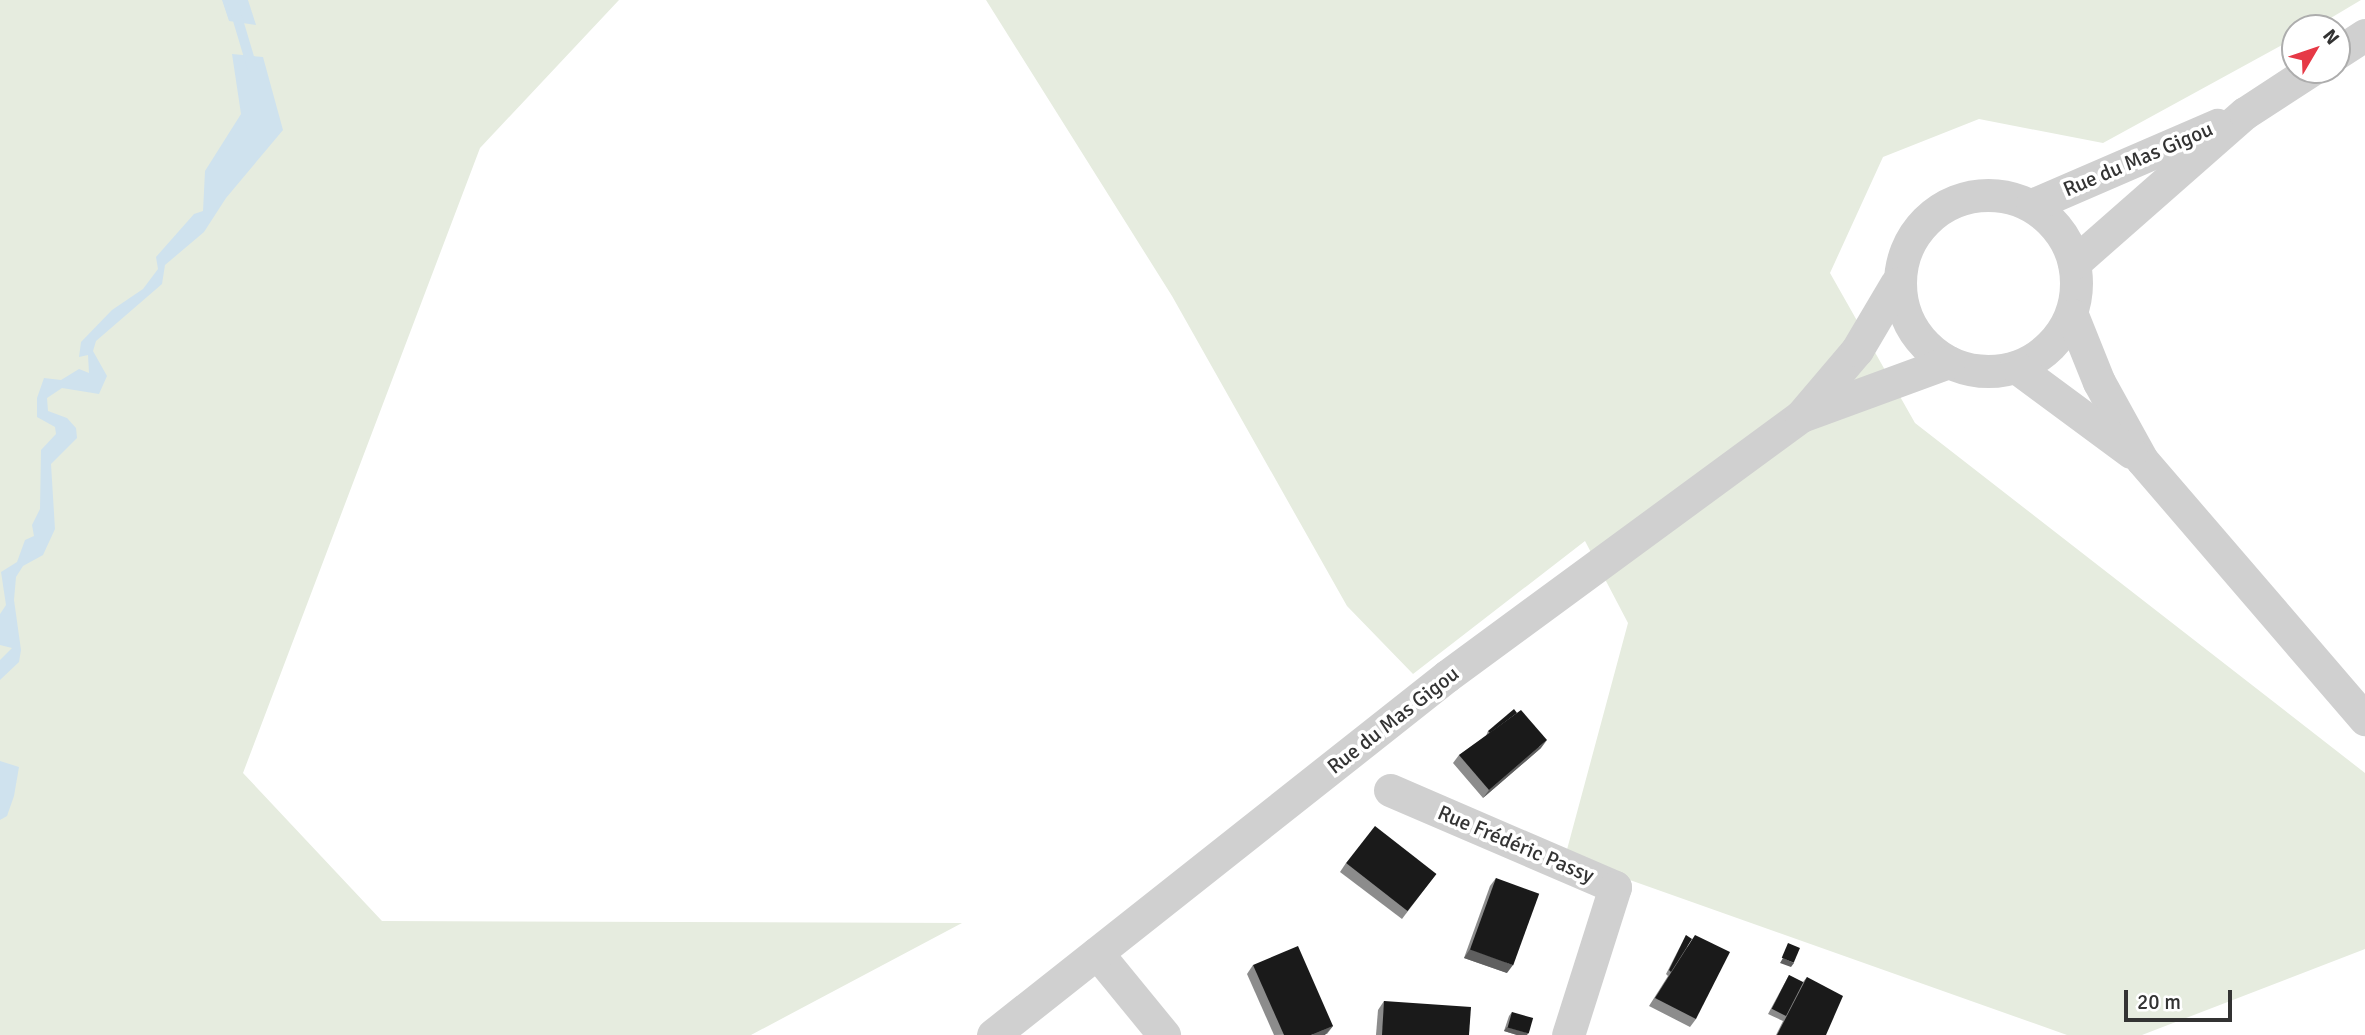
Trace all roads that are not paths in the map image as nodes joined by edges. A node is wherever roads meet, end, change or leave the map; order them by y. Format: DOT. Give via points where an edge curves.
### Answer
graph roads {
  1 [pos="2290,84"];
  2 [pos="2245,113"];
  3 [pos="2032,205"];
  4 [pos="2074,263"];
  5 [pos="1896,284"];
  6 [pos="2072,314"];
  7 [pos="1949,362"];
  8 [pos="2016,367"];
  9 [pos="1801,416"];
  10 [pos="2142,460"];
  11 [pos="2365,719"];
  12 [pos="1390,790"];
  13 [pos="1097,953"];
  14 [pos="993,1035"];
  15 [pos="1164,1035"];
  16 [pos="1568,1035"];
  1 -- 2 [label="street, Rue du Mas Gigou"];
  2 -- 3 [label="street, Rue du Mas Gigou"];
  2 -- 4 [label="street, Rue du Mas Gigou"];
  3 -- 4 [label="street" via="2061,234"];
  3 -- 5 [label="street" via="1982,194 1940,207 1909,240"];
  4 -- 6 [label="street" via="2077,292"];
  5 -- 7 [label="street" via="1919,336"];
  5 -- 9 [label="street, Rue du Mas Gigou" via="1857,350"];
  6 -- 8 [label="street" via="2048,350"];
  6 -- 10 [label="street" via="2099,382"];
  7 -- 8 [label="street" via="1989,373"];
  7 -- 9 [label="street, Rue du Mas Gigou"];
  8 -- 10 [label="street"];
  9 -- 13 [label="street, Rue du Mas Gigou" via="1447,676"];
  10 -- 11 [label="street"];
  12 -- 16 [label="street, Rue Frédéric Passy" via="1615,887"];
  13 -- 14 [label="street, Rue du Mas Gigou"];
  13 -- 15 [label="street"];
}
